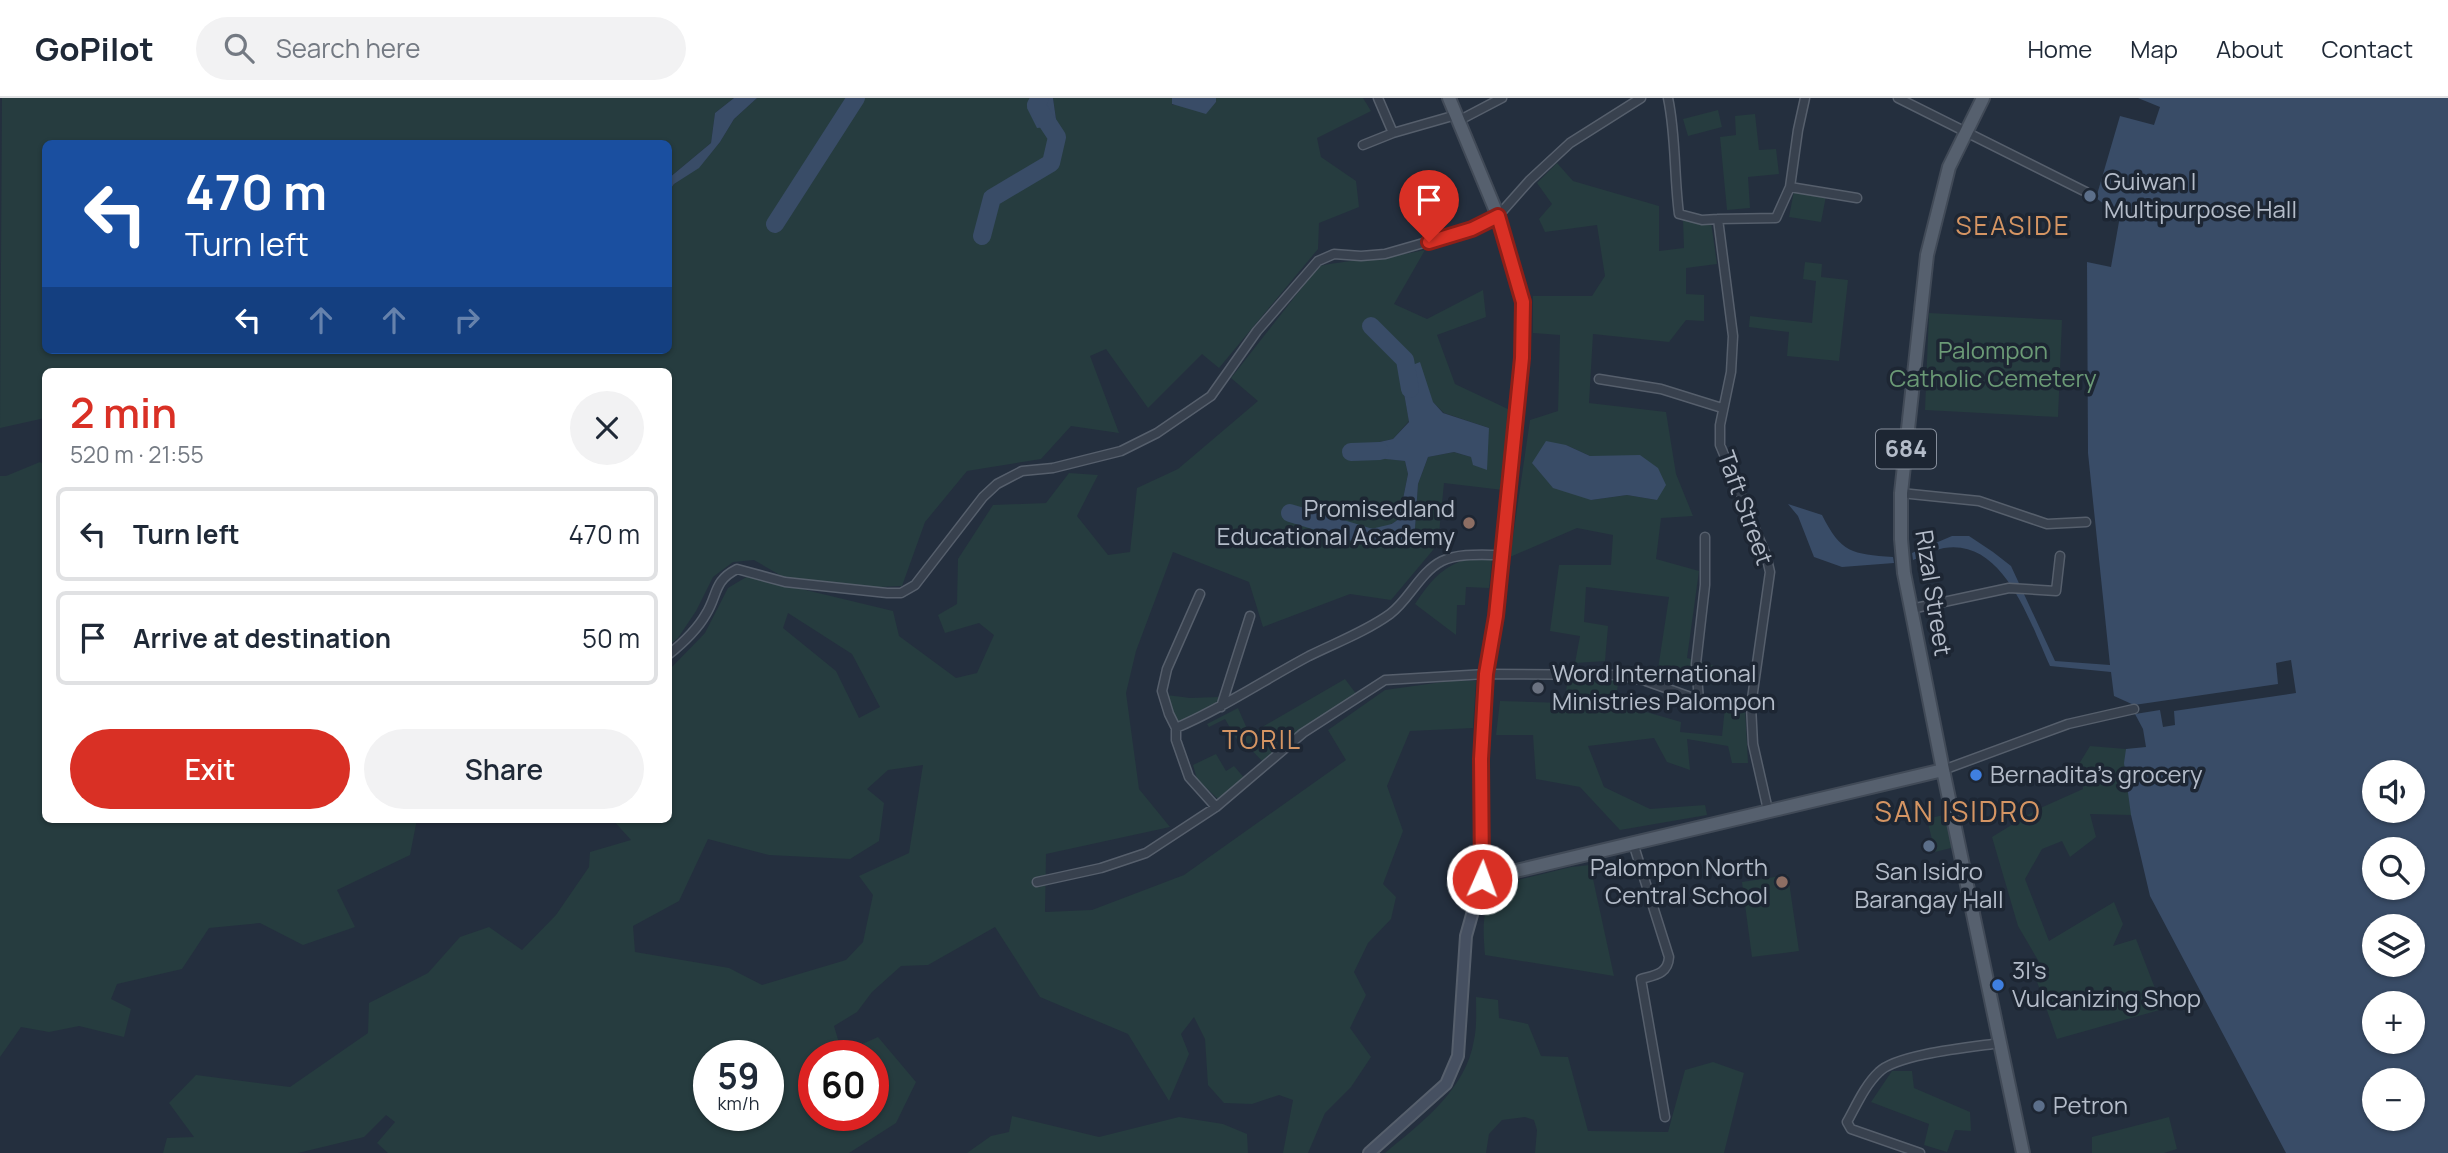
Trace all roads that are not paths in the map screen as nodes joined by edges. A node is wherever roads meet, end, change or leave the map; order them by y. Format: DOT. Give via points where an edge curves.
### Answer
graph roads {
  1 [pos="1378,98"];
  2 [pos="1449,98"];
  3 [pos="1502,98"];
  4 [pos="1641,98"];
  5 [pos="1668,98"];
  6 [pos="1805,98"];
  7 [pos="1899,98"];
  8 [pos="1983,98"];
  9 [pos="1457,118"];
  10 [pos="1965,131"];
  11 [pos="1392,133"];
  12 [pos="1363,145"];
  13 [pos="1790,187"];
  14 [pos="2087,192"];
  15 [pos="1857,198"];
  16 [pos="1498,216"];
  17 [pos="1718,219"];
  18 [pos="1599,379"];
  19 [pos="1722,408"];
  20 [pos="1901,493"];
  21 [pos="2086,522"];
  22 [pos="1705,537"];
  23 [pos="1500,555"];
  24 [pos="2060,556"];
  25 [pos="1199,594"];
  26 [pos="1912,609"];
  27 [pos="1250,616"];
  28 [pos="672,652"];
  29 [pos="1486,674"];
  30 [pos="1699,700"];
  31 [pos="1751,706"];
  32 [pos="1221,707"];
  33 [pos="2134,709"];
  34 [pos="1176,727"];
  35 [pos="1943,769"];
  36 [pos="1216,807"];
  37 [pos="1768,810"];
  38 [pos="1633,843"];
  39 [pos="1482,879"];
  40 [pos="1037,882"];
  41 [pos="2000,1043"];
  42 [pos="1665,1117"];
  43 [pos="1369,1153"];
  44 [pos="1920,1153"];
  45 [pos="2023,1153"];
  1 -- 11 [label="street"];
  2 -- 9 [label="main road"];
  3 -- 9 [label="street"];
  4 -- 16 [label="street" via="1570,143"];
  5 -- 17 [label="street" via="1679,214"];
  6 -- 13 [label="street"];
  7 -- 10 [label="street"];
  8 -- 10 [label="main road, Rizal Street / 684"];
  9 -- 11 [label="street"];
  9 -- 16 [label="main road"];
  10 -- 14 [label="street"];
  10 -- 20 [label="main road, Rizal Street / 684" via="1945,180 1927,255"];
  11 -- 12 [label="street"];
  13 -- 15 [label="street"];
  13 -- 17 [label="street" via="1776,218"];
  16 -- 23 [label="main road" via="1523,302 1522,358"];
  16 -- 28 [label="street" via="1472,229 1385,254 1334,254 1318,261 1257,331 1211,396 1121,451 1022,471 997,484 915,585 901,593 785,582 737,569 721,580 708,612"];
  17 -- 19 [label="street, Taft Street" via="1733,336"];
  18 -- 19 [label="street" via="1661,390"];
  19 -- 31 [label="street, Taft Street" via="1720,445 1770,572"];
  20 -- 21 [label="street" via="1979,501 2047,524"];
  20 -- 26 [label="main road, Rizal Street / 684" via="1901,539"];
  22 -- 30 [label="street" via="1696,664"];
  23 -- 29 [label="main road"];
  23 -- 32 [label="street" via="1442,561 1388,615"];
  24 -- 26 [label="street" via="2056,591 2009,588"];
  25 -- 34 [label="street" via="1162,691"];
  26 -- 35 [label="main road, Rizal Street / 684"];
  27 -- 32 [label="street"];
  29 -- 30 [label="street" via="1618,675"];
  29 -- 36 [label="street" via="1385,680 1303,733"];
  29 -- 39 [label="main road"];
  30 -- 31 [label="street"];
  31 -- 37 [label="street, Taft Street" via="1753,744"];
  32 -- 34 [label="street"];
  33 -- 35 [label="street" via="2068,724"];
  34 -- 36 [label="street" via="1189,777"];
  35 -- 37 [label="main road"];
  35 -- 41 [label="main road, 684"];
  36 -- 40 [label="street" via="1146,853"];
  37 -- 38 [label="main road"];
  38 -- 39 [label="main road"];
  38 -- 42 [label="street" via="1669,957 1661,973 1641,979"];
  39 -- 43 [label="main road" via="1466,936 1458,1056 1446,1084"];
  41 -- 44 [label="street" via="1895,1063 1880,1070 1867,1087 1847,1122 1851,1129"];
  41 -- 45 [label="main road, 684"];
}
